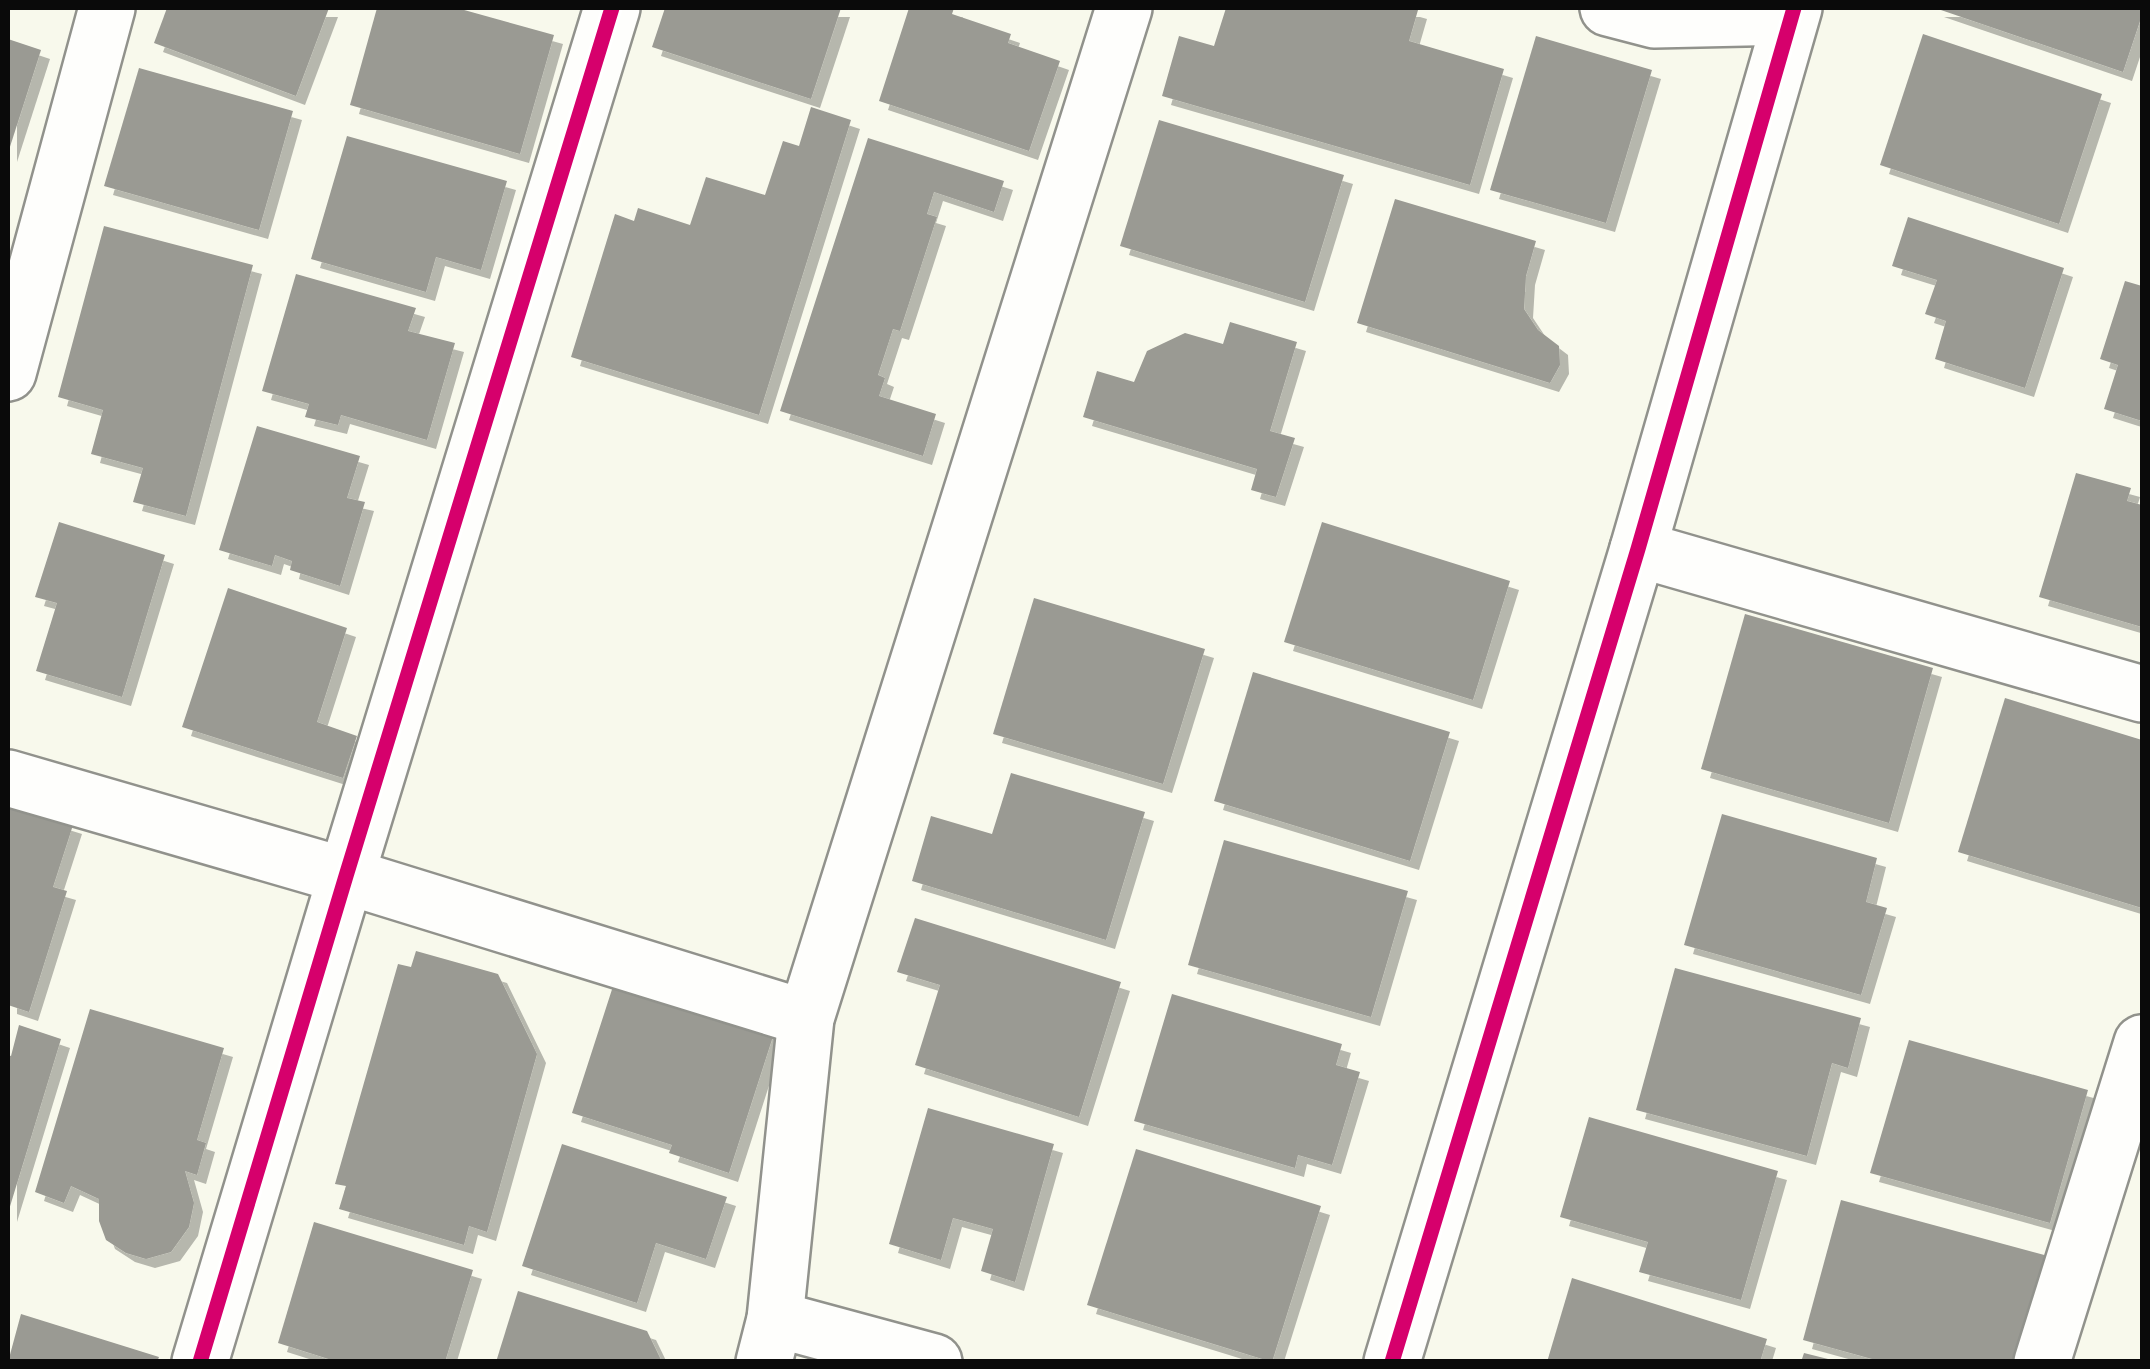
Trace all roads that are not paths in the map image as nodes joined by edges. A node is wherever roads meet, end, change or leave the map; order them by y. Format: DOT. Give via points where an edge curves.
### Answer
graph roads {
  1 [pos="107,8"];
  2 [pos="612,8"];
  3 [pos="1124,8"];
  4 [pos="1608,8"];
  5 [pos="1792,12"];
  6 [pos="8,373"];
  7 [pos="1638,549"];
  8 [pos="2142,694"];
  9 [pos="8,778"];
  10 [pos="346,876"];
  11 [pos="806,1018"];
  12 [pos="2142,1043"];
  13 [pos="770,1340"];
  14 [pos="200,1362"];
  15 [pos="934,1362"];
  16 [pos="1392,1362"];
  17 [pos="2042,1362"];
  1 -- 6 [label="street"];
  2 -- 10 [label="street"];
  3 -- 11 [label="street"];
  4 -- 5 [label="street" via="1654,20"];
  5 -- 7 [label="street"];
  7 -- 8 [label="street"];
  7 -- 16 [label="street"];
  9 -- 10 [label="street"];
  10 -- 11 [label="street"];
  10 -- 14 [label="street"];
  11 -- 13 [label="street"];
  12 -- 17 [label="street"];
  13 -- 15 [label="street"];
}
